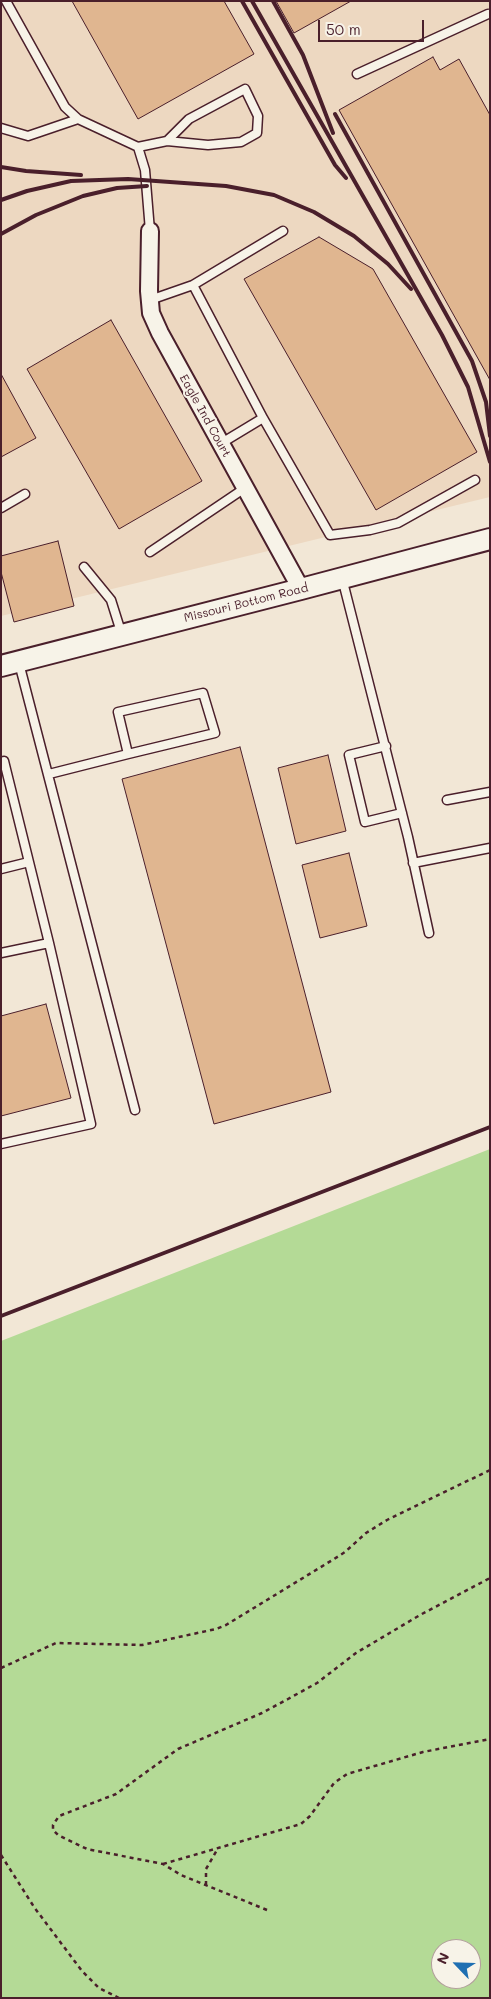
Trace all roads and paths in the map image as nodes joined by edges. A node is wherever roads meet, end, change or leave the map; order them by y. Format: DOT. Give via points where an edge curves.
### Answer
graph roads {
  1 [pos="6,1"];
  2 [pos="489,15"];
  3 [pos="357,74"];
  4 [pos="78,119"];
  5 [pos="1,128"];
  6 [pos="167,142"];
  7 [pos="138,147"];
  8 [pos="150,231"];
  9 [pos="283,231"];
  10 [pos="193,285"];
  11 [pos="150,300"];
  12 [pos="263,418"];
  13 [pos="220,444"];
  14 [pos="475,480"];
  15 [pos="245,488"];
  16 [pos="25,494"];
  17 [pos="1,508"];
  18 [pos="490,539"];
  19 [pos="150,552"];
  20 [pos="84,567"];
  21 [pos="342,578"];
  22 [pos="301,590"];
  23 [pos="122,635"];
  24 [pos="10,663"];
  25 [pos="386,746"];
  26 [pos="128,754"];
  27 [pos="1,762"];
  28 [pos="49,774"];
  29 [pos="490,792"];
  30 [pos="447,800"];
  31 [pos="402,813"];
  32 [pos="490,848"];
  33 [pos="29,862"];
  34 [pos="413,863"];
  35 [pos="1,869"];
  36 [pos="428,933"];
  37 [pos="49,943"];
  38 [pos="1,953"];
  39 [pos="135,1110"];
  40 [pos="1,1144"];
  41 [pos="490,1470"];
  42 [pos="490,1578"];
  43 [pos="1,1668"];
  44 [pos="490,1739"];
  45 [pos="217,1849"];
  46 [pos="1,1855"];
  47 [pos="163,1864"];
  48 [pos="206,1885"];
  49 [pos="267,1910"];
  50 [pos="119,1998"];
  1 -- 4 [label="lane" via="65,107"];
  2 -- 3 [label="lane"];
  4 -- 5 [label="lane" via="28,136"];
  4 -- 7 [label="lane"];
  6 -- 6 [label="lane" via="189,119 245,89 258,116 257,133 240,142 208,145"];
  6 -- 7 [label="lane"];
  7 -- 8 [label="lane" via="146,170"];
  8 -- 11 [label="street, Eagle Ind Court"];
  9 -- 10 [label="lane"];
  10 -- 11 [label="lane"];
  10 -- 12 [label="lane"];
  11 -- 13 [label="street, Eagle Ind Court" via="151,313 160,333"];
  12 -- 13 [label="lane"];
  12 -- 14 [label="lane" via="330,535 370,530 398,522"];
  13 -- 15 [label="street, Eagle Ind Court"];
  15 -- 19 [label="lane"];
  15 -- 22 [label="street, Eagle Ind Court"];
  16 -- 17 [label="lane"];
  18 -- 21 [label="street, Missouri Bottom Road"];
  20 -- 23 [label="lane" via="111,600"];
  21 -- 22 [label="street, Missouri Bottom Road"];
  21 -- 25 [label="lane"];
  22 -- 23 [label="street, Missouri Bottom Road"];
  23 -- 24 [label="street, Missouri Bottom Road"];
  24 -- 28 [label="lane"];
  25 -- 31 [label="lane"];
  25 -- 31 [label="lane" via="349,755 360,803 365,822"];
  26 -- 26 [label="lane" via="215,733 203,692 118,712"];
  26 -- 28 [label="lane"];
  27 -- 33 [label="lane" via="4,761"];
  28 -- 39 [label="lane"];
  29 -- 30 [label="lane"];
  31 -- 34 [label="lane"];
  32 -- 34 [label="lane"];
  33 -- 35 [label="lane"];
  33 -- 37 [label="lane"];
  34 -- 36 [label="lane"];
  37 -- 38 [label="lane"];
  37 -- 40 [label="lane" via="91,1124"];
  41 -- 43 [label="path" via="387,1520 334,1559 226,1626 142,1645 56,1643"];
  42 -- 47 [label="path" via="420,1614 288,1700 178,1749 116,1794 59,1816 53,1824 58,1835 87,1849"];
  44 -- 45 [label="path" via="423,1752 347,1774 334,1783 304,1822"];
  45 -- 47 [label="path"];
  45 -- 48 [label="path" via="206,1868"];
  46 -- 50 [label="path" via="34,1907 82,1971 99,1988"];
  47 -- 48 [label="path"];
  48 -- 49 [label="path"];
}
